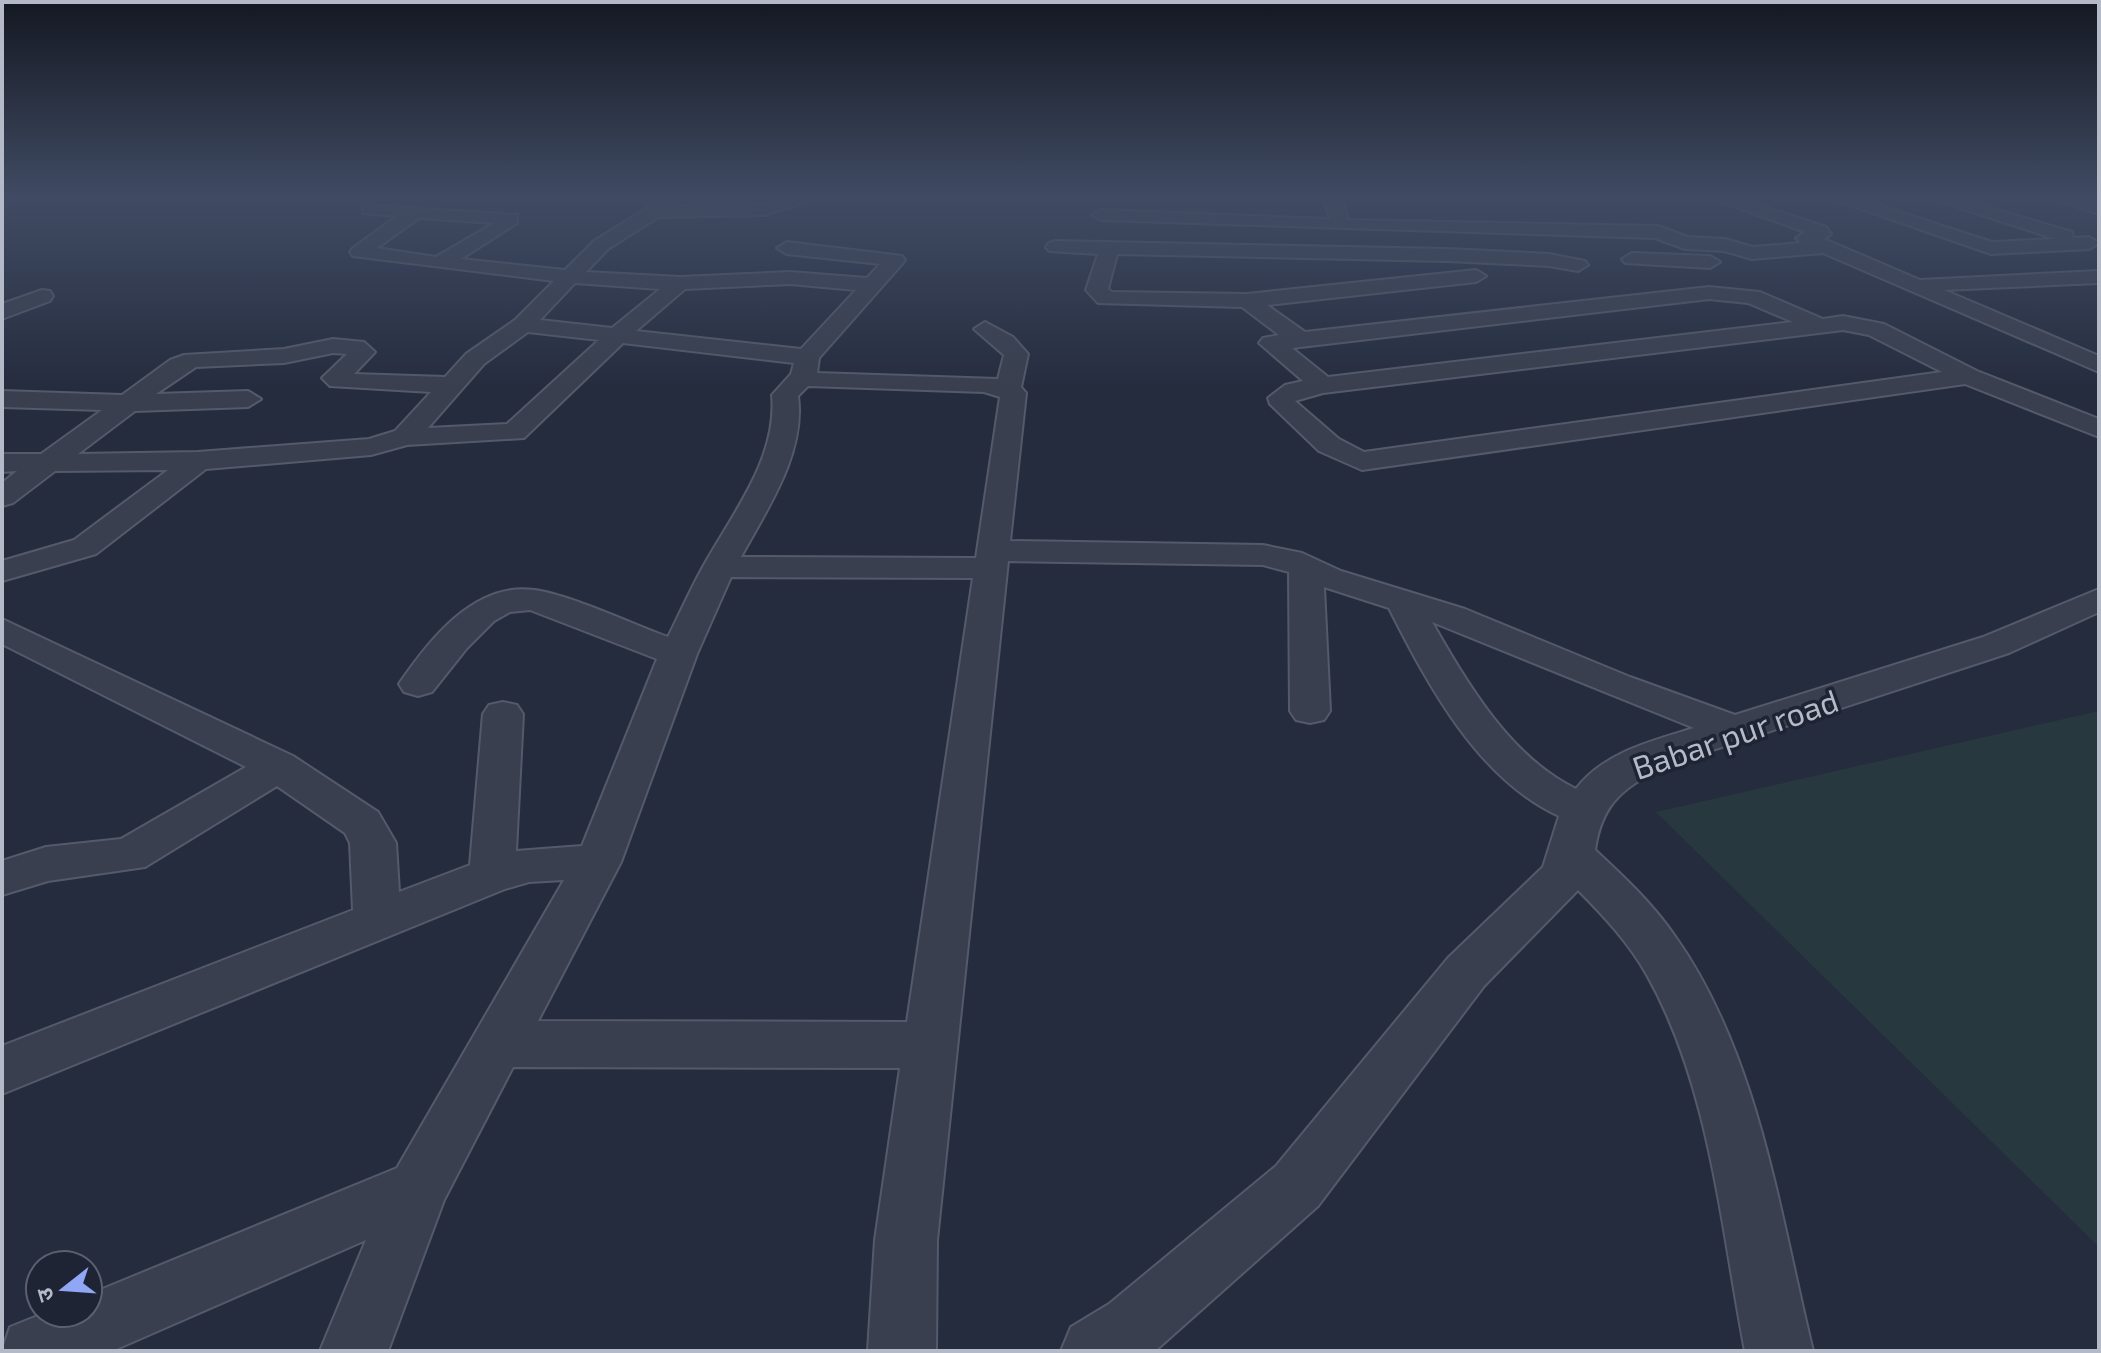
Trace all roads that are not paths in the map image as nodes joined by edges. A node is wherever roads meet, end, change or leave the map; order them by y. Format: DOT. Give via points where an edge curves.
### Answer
graph roads {
  1 [pos="433,262"];
  2 [pos="585,262"];
  3 [pos="892,262"];
  4 [pos="1105,262"];
  5 [pos="1204,262"];
  6 [pos="1555,262"];
  7 [pos="1858,262"];
  8 [pos="1960,262"];
  9 [pos="439,263"];
  10 [pos="1589,275"];
  11 [pos="570,276"];
  12 [pos="2099,277"];
  13 [pos="2011,282"];
  14 [pos="680,283"];
  15 [pos="871,285"];
  16 [pos="1913,286"];
  17 [pos="42,296"];
  18 [pos="1209,301"];
  19 [pos="1247,301"];
  20 [pos="1621,304"];
  21 [pos="2,312"];
  22 [pos="523,325"];
  23 [pos="1820,325"];
  24 [pos="985,329"];
  25 [pos="617,335"];
  26 [pos="1298,338"];
  27 [pos="2099,365"];
  28 [pos="805,366"];
  29 [pos="1968,376"];
  30 [pos="452,385"];
  31 [pos="1323,385"];
  32 [pos="1008,389"];
  33 [pos="2,399"];
  34 [pos="248,399"];
  35 [pos="128,403"];
  36 [pos="2099,429"];
  37 [pos="405,437"];
  38 [pos="198,461"];
  39 [pos="2,463"];
  40 [pos="48,463"];
  41 [pos="2,497"];
  42 [pos="993,560"];
  43 [pos="719,567"];
  44 [pos="6,568"];
  45 [pos="1306,568"];
  46 [pos="2099,599"];
  47 [pos="1403,601"];
  48 [pos="2,630"];
  49 [pos="678,654"];
  50 [pos="418,684"];
  51 [pos="1310,711"];
  52 [pos="503,714"];
  53 [pos="1738,730"];
  54 [pos="278,766"];
  55 [pos="1578,832"];
  56 [pos="598,862"];
  57 [pos="492,875"];
  58 [pos="2,878"];
  59 [pos="377,918"];
  60 [pos="498,1044"];
  61 [pos="930,1045"];
  62 [pos="2,1070"];
  63 [pos="418,1188"];
  64 [pos="34,1351"];
  65 [pos="354,1351"];
  66 [pos="902,1351"];
  67 [pos="1095,1351"];
  68 [pos="1779,1351"];
  1 -- 9 [label="street"];
  2 -- 11 [label="street"];
  3 -- 15 [label="street"];
  4 -- 18 [label="street" via="1097,290 1106,298"];
  5 -- 18 [label="street"];
  6 -- 10 [label="street"];
  7 -- 16 [label="street"];
  8 -- 13 [label="street"];
  9 -- 11 [label="street"];
  10 -- 19 [label="street"];
  10 -- 20 [label="street"];
  11 -- 14 [label="street"];
  11 -- 22 [label="street"];
  12 -- 13 [label="street"];
  13 -- 16 [label="street"];
  14 -- 15 [label="street" via="790,278"];
  14 -- 25 [label="street"];
  15 -- 28 [label="street"];
  16 -- 27 [label="street"];
  17 -- 21 [label="street"];
  18 -- 19 [label="street"];
  19 -- 26 [label="street"];
  20 -- 23 [label="street" via="1741,294"];
  20 -- 26 [label="street"];
  22 -- 25 [label="street"];
  22 -- 30 [label="street" via="475,359"];
  23 -- 29 [label="street" via="1868,325"];
  23 -- 31 [label="street"];
  24 -- 32 [label="street" via="1016,354"];
  25 -- 28 [label="street"];
  25 -- 37 [label="street" via="514,432"];
  26 -- 31 [label="street" via="1271,345"];
  28 -- 32 [label="street" via="814,380 987,384"];
  28 -- 43 [label="street" via="785,395 788,422 764,487"];
  29 -- 31 [label="street" via="1376,462 1345,457 1283,404 1285,393"];
  29 -- 36 [label="street"];
  30 -- 35 [label="street" via="339,381 335,378 363,352 333,346 284,356 185,362"];
  30 -- 37 [label="street"];
  32 -- 42 [label="street" via="1013,393"];
  33 -- 35 [label="street"];
  34 -- 35 [label="street"];
  35 -- 40 [label="street"];
  37 -- 38 [label="street" via="371,447"];
  38 -- 40 [label="street"];
  38 -- 44 [label="street" via="85,547"];
  39 -- 40 [label="street"];
  40 -- 41 [label="street"];
  42 -- 43 [label="street"];
  42 -- 45 [label="street" via="1263,555"];
  42 -- 61 [label="street"];
  43 -- 49 [label="street"];
  45 -- 47 [label="street"];
  45 -- 51 [label="street"];
  46 -- 53 [label="street, Babar pur road" via="1996,645"];
  47 -- 53 [label="street"];
  47 -- 55 [label="street" via="1428,651 1462,699"];
  48 -- 54 [label="street"];
  49 -- 50 [label="street" via="534,600 518,599 483,610"];
  49 -- 56 [label="street"];
  52 -- 57 [label="street"];
  53 -- 55 [label="street, Babar pur road" via="1652,755 1612,775"];
  54 -- 58 [label="street" via="146,848 117,858 38,866"];
  54 -- 59 [label="street" via="362,823 373,843"];
  55 -- 67 [label="street, Babar pur road" via="1563,876 1466,972 1297,1186 1132,1327"];
  55 -- 68 [label="street" via="1620,902 1667,965 1716,1074"];
  56 -- 57 [label="street" via="529,865"];
  56 -- 60 [label="street"];
  57 -- 59 [label="street"];
  59 -- 62 [label="street"];
  60 -- 61 [label="street"];
  60 -- 63 [label="street"];
  61 -- 66 [label="street" via="906,1240"];
  63 -- 64 [label="street"];
  63 -- 65 [label="street"];
}
